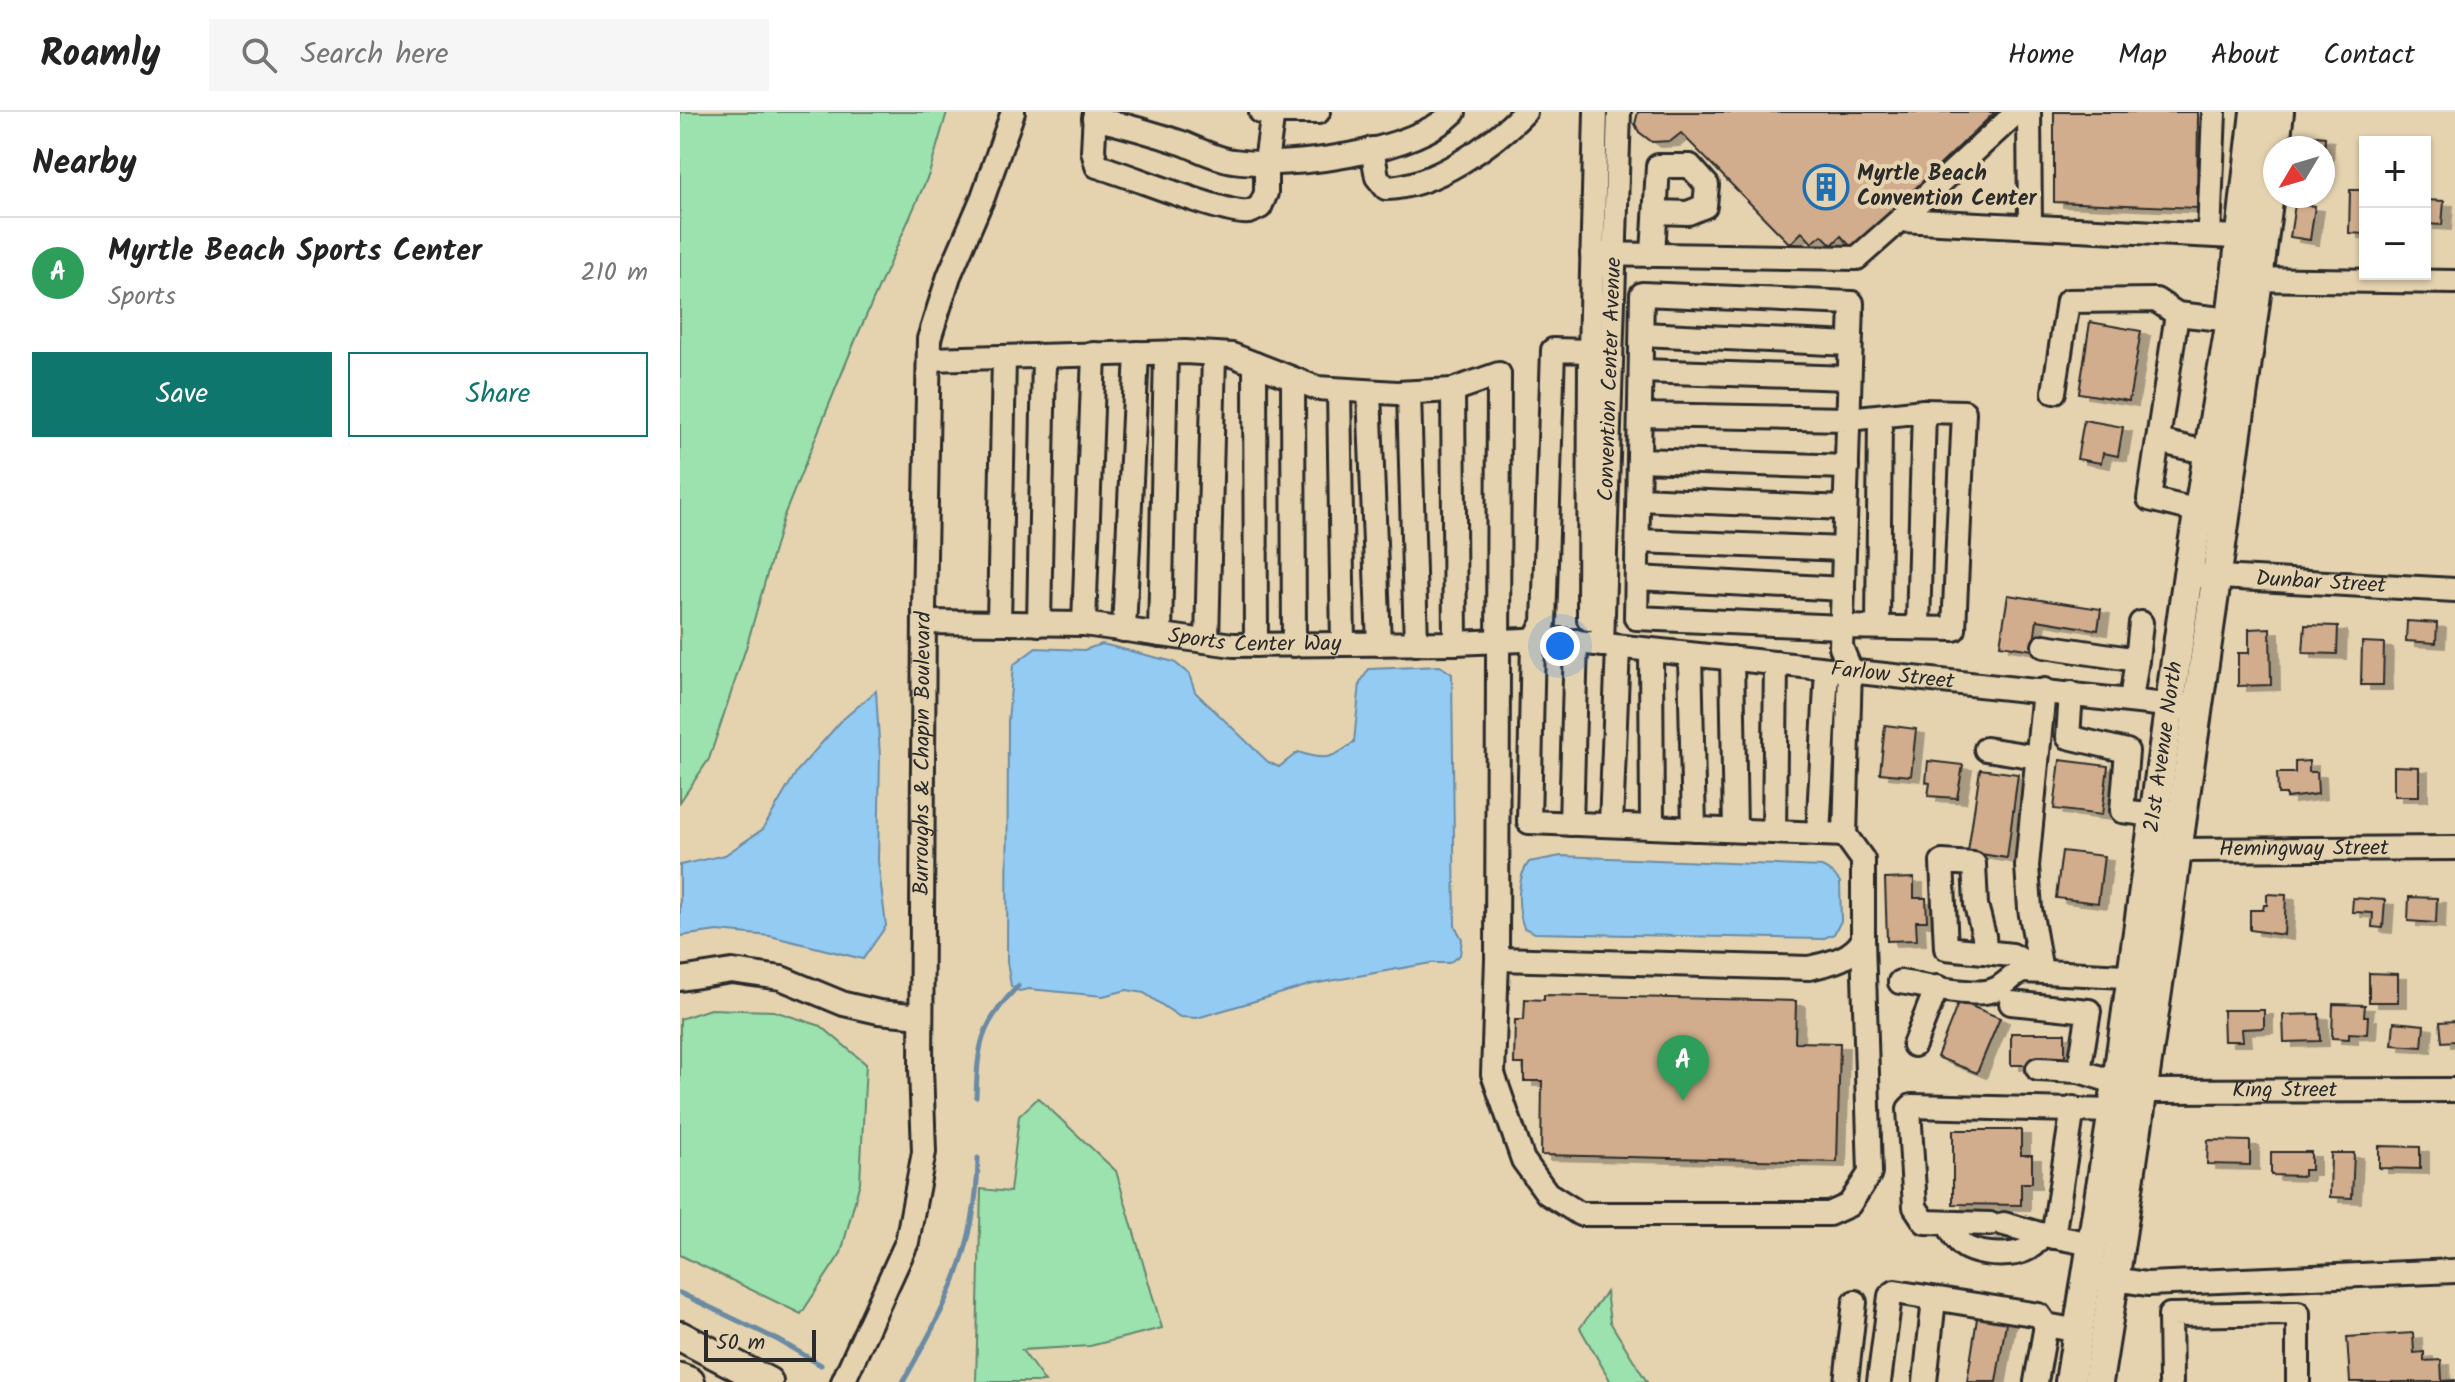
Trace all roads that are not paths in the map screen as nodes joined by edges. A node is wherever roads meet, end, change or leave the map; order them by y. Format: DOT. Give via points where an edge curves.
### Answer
graph roads {
  1 [pos="1261,112"];
  2 [pos="1273,112"];
  3 [pos="1318,112"];
  4 [pos="1454,112"];
  5 [pos="1525,112"];
  6 [pos="1596,112"];
  7 [pos="1619,112"];
  8 [pos="2017,112"];
  9 [pos="2029,112"];
  10 [pos="2214,112"];
  11 [pos="2255,112"];
  12 [pos="2279,112"];
  13 [pos="1094,115"];
  14 [pos="1009,116"];
  15 [pos="1372,149"];
  16 [pos="1266,162"];
  17 [pos="1657,212"];
  18 [pos="1900,220"];
  19 [pos="2030,225"];
  20 [pos="2209,235"];
  21 [pos="2252,238"];
  22 [pos="1592,254"];
  23 [pos="1616,254"];
  24 [pos="1653,254"];
  25 [pos="2247,279"];
  26 [pos="2455,282"];
  27 [pos="2177,314"];
  28 [pos="2231,320"];
  29 [pos="1642,334"];
  30 [pos="1850,344"];
  31 [pos="1590,351"];
  32 [pos="1137,353"];
  33 [pos="1166,353"];
  34 [pos="1094,354"];
  35 [pos="1214,354"];
  36 [pos="1044,356"];
  37 [pos="1004,357"];
  38 [pos="929,359"];
  39 [pos="1255,364"];
  40 [pos="1641,371"];
  41 [pos="1849,378"];
  42 [pos="1293,380"];
  43 [pos="1339,390"];
  44 [pos="1453,390"];
  45 [pos="1369,392"];
  46 [pos="2054,392"];
  47 [pos="1409,393"];
  48 [pos="1924,411"];
  49 [pos="1640,415"];
  50 [pos="1880,416"];
  51 [pos="1848,419"];
  52 [pos="2158,441"];
  53 [pos="2209,453"];
  54 [pos="1639,460"];
  55 [pos="1847,467"];
  56 [pos="1639,499"];
  57 [pos="1845,508"];
  58 [pos="2199,511"];
  59 [pos="1638,541"];
  60 [pos="1844,549"];
  61 [pos="2202,576"];
  62 [pos="1637,578"];
  63 [pos="1843,589"];
  64 [pos="2455,590"];
  65 [pos="924,622"];
  66 [pos="999,623"];
  67 [pos="2141,623"];
  68 [pos="1039,624"];
  69 [pos="1084,624"];
  70 [pos="1842,627"];
  71 [pos="1878,627"];
  72 [pos="1918,627"];
  73 [pos="1124,630"];
  74 [pos="1160,635"];
  75 [pos="1207,641"];
  76 [pos="1533,641"];
  77 [pos="1499,642"];
  78 [pos="1455,643"];
  79 [pos="1343,644"];
  80 [pos="1379,644"];
  81 [pos="1416,644"];
  82 [pos="1596,644"];
  83 [pos="1256,645"];
  84 [pos="1294,645"];
  85 [pos="2044,646"];
  86 [pos="1651,651"];
  87 [pos="1690,655"];
  88 [pos="1732,658"];
  89 [pos="2137,660"];
  90 [pos="1776,663"];
  91 [pos="1827,669"];
  92 [pos="1850,669"];
  93 [pos="2044,690"];
  94 [pos="2071,693"];
  95 [pos="2131,700"];
  96 [pos="2184,706"];
  97 [pos="1986,749"];
  98 [pos="2037,757"];
  99 [pos="2168,817"];
  100 [pos="1571,824"];
  101 [pos="1611,825"];
  102 [pos="1652,827"];
  103 [pos="1694,829"];
  104 [pos="1735,830"];
  105 [pos="1774,832"];
  106 [pos="1818,834"];
  107 [pos="1845,835"];
  108 [pos="2164,848"];
  109 [pos="2455,848"];
  110 [pos="1863,940"];
  111 [pos="1985,952"];
  112 [pos="1497,959"];
  113 [pos="2041,971"];
  114 [pos="2145,976"];
  115 [pos="680,979"];
  116 [pos="1900,982"];
  117 [pos="1937,987"];
  118 [pos="2011,1003"];
  119 [pos="921,1016"];
  120 [pos="1914,1045"];
  121 [pos="2038,1069"];
  122 [pos="2079,1071"];
  123 [pos="2455,1090"];
  124 [pos="2124,1095"];
  125 [pos="2073,1108"];
  126 [pos="1947,1223"];
  127 [pos="2046,1235"];
  128 [pos="2092,1244"];
  129 [pos="2455,1271"];
  130 [pos="2087,1274"];
  131 [pos="2296,1278"];
  132 [pos="2116,1280"];
  133 [pos="2168,1283"];
  134 [pos="1934,1299"];
  135 [pos="1855,1302"];
  136 [pos="2298,1313"];
  137 [pos="2170,1315"];
  138 [pos="2046,1325"];
  139 [pos="2079,1331"];
  140 [pos="680,1336"];
  141 [pos="680,1378"];
  142 [pos="690,1382"];
  143 [pos="768,1382"];
  144 [pos="843,1382"];
  145 [pos="1846,1382"];
  146 [pos="1879,1382"];
  147 [pos="1925,1382"];
  148 [pos="2036,1382"];
  149 [pos="2070,1382"];
  150 [pos="2098,1382"];
  151 [pos="2171,1382"];
  152 [pos="2298,1382"];
  1 -- 2 [label="street"];
  2 -- 3 [label="street"];
  2 -- 16 [label="street"];
  4 -- 15 [label="street" via="1443,124"];
  5 -- 15 [label="street" via="1469,155 1404,188 1386,188 1377,177"];
  6 -- 22 [label="street, Convention Center Avenue"];
  7 -- 23 [label="street, Convention Center Avenue"];
  8 -- 18 [label="street"];
  9 -- 19 [label="street"];
  10 -- 20 [label="street"];
  11 -- 21 [label="main road, 21st Avenue North"];
  12 -- 21 [label="main road, 21st Avenue North"];
  13 -- 16 [label="street" via="1232,161"];
  13 -- 16 [label="street" via="1097,166 1225,207 1247,213 1260,207 1266,193"];
  14 -- 38 [label="street, Burroughs & Chapin Boulevard" via="983,197 949,276 929,339"];
  15 -- 16 [label="street"];
  17 -- 24 [label="street"];
  18 -- 19 [label="street"];
  18 -- 24 [label="street" via="1857,258"];
  19 -- 20 [label="street"];
  20 -- 21 [label="street"];
  21 -- 25 [label="main road, 21st Avenue North"];
  22 -- 23 [label="street"];
  22 -- 31 [label="street, Convention Center Avenue"];
  23 -- 24 [label="street"];
  23 -- 82 [label="street, Convention Center Avenue"];
  25 -- 26 [label="street"];
  25 -- 28 [label="main road, 21st Avenue North"];
  25 -- 61 [label="main road, 21st Avenue North"];
  27 -- 28 [label="street"];
  27 -- 46 [label="street" via="2156,300 2068,301"];
  27 -- 52 [label="street"];
  28 -- 53 [label="main road, 21st Avenue North"];
  29 -- 30 [label="street"];
  29 -- 30 [label="street" via="1642,294 1852,303"];
  29 -- 40 [label="street"];
  30 -- 41 [label="street"];
  31 -- 76 [label="street" via="1553,350 1544,623"];
  31 -- 82 [label="street, Convention Center Avenue"];
  32 -- 33 [label="street"];
  32 -- 34 [label="street"];
  32 -- 73 [label="street"];
  33 -- 35 [label="street"];
  33 -- 74 [label="street"];
  34 -- 36 [label="street"];
  34 -- 69 [label="street"];
  35 -- 39 [label="street"];
  35 -- 75 [label="street"];
  36 -- 37 [label="street"];
  36 -- 68 [label="street"];
  37 -- 38 [label="street"];
  37 -- 66 [label="street"];
  38 -- 65 [label="street, Burroughs & Chapin Boulevard"];
  39 -- 42 [label="street"];
  39 -- 83 [label="street"];
  40 -- 41 [label="street"];
  40 -- 49 [label="street"];
  41 -- 51 [label="street"];
  42 -- 43 [label="street"];
  42 -- 84 [label="street"];
  43 -- 45 [label="street"];
  43 -- 79 [label="street"];
  44 -- 47 [label="street"];
  44 -- 77 [label="street" via="1499,374"];
  44 -- 78 [label="street"];
  45 -- 47 [label="street"];
  45 -- 80 [label="street"];
  47 -- 81 [label="street"];
  48 -- 50 [label="street"];
  48 -- 72 [label="street"];
  48 -- 72 [label="street" via="1964,412 1954,629"];
  49 -- 51 [label="street"];
  49 -- 54 [label="street"];
  50 -- 51 [label="street"];
  50 -- 71 [label="street"];
  51 -- 55 [label="street"];
  52 -- 53 [label="street"];
  52 -- 58 [label="street" via="2149,499"];
  53 -- 58 [label="main road, 21st Avenue North"];
  54 -- 55 [label="street"];
  54 -- 56 [label="street"];
  55 -- 57 [label="street"];
  56 -- 57 [label="street"];
  56 -- 59 [label="street"];
  57 -- 60 [label="street"];
  58 -- 61 [label="main road, 21st Avenue North"];
  59 -- 60 [label="street"];
  59 -- 62 [label="street"];
  60 -- 63 [label="street"];
  61 -- 64 [label="street, Dunbar Street"];
  61 -- 96 [label="main road, 21st Avenue North"];
  62 -- 63 [label="street"];
  62 -- 70 [label="street" via="1636,618"];
  63 -- 70 [label="street"];
  65 -- 66 [label="street, Sports Center Way"];
  65 -- 119 [label="street, Burroughs & Chapin Boulevard"];
  66 -- 68 [label="street, Sports Center Way"];
  67 -- 89 [label="street"];
  68 -- 69 [label="street, Sports Center Way"];
  69 -- 73 [label="street, Sports Center Way"];
  70 -- 71 [label="street"];
  70 -- 92 [label="street" via="1841,647"];
  71 -- 72 [label="street"];
  73 -- 74 [label="street, Sports Center Way"];
  74 -- 75 [label="street, Sports Center Way"];
  75 -- 83 [label="street, Sports Center Way"];
  76 -- 77 [label="street, Sports Center Way"];
  76 -- 82 [label="street, Sports Center Way"];
  76 -- 100 [label="street" via="1529,822"];
  77 -- 78 [label="street, Sports Center Way"];
  77 -- 112 [label="street"];
  78 -- 81 [label="street, Sports Center Way"];
  79 -- 80 [label="street, Sports Center Way"];
  79 -- 84 [label="street, Sports Center Way"];
  80 -- 81 [label="street, Sports Center Way"];
  82 -- 86 [label="street, Farlow Street"];
  82 -- 100 [label="street"];
  82 -- 101 [label="street"];
  83 -- 84 [label="street, Sports Center Way"];
  85 -- 89 [label="street"];
  86 -- 87 [label="street, Farlow Street"];
  86 -- 102 [label="street"];
  87 -- 88 [label="street, Farlow Street"];
  87 -- 103 [label="street"];
  88 -- 90 [label="street, Farlow Street"];
  88 -- 104 [label="street"];
  89 -- 95 [label="street"];
  90 -- 91 [label="street, Farlow Street"];
  90 -- 105 [label="street"];
  91 -- 92 [label="street, Farlow Street"];
  91 -- 106 [label="street"];
  92 -- 93 [label="street, Farlow Street"];
  92 -- 107 [label="street"];
  93 -- 94 [label="street, Farlow Street"];
  93 -- 98 [label="street"];
  94 -- 95 [label="street, Farlow Street"];
  94 -- 99 [label="street" via="2068,737 2127,751 2122,811"];
  95 -- 96 [label="street, Farlow Street"];
  96 -- 99 [label="main road, 21st Avenue North"];
  97 -- 98 [label="street"];
  98 -- 113 [label="street" via="2027,866"];
  99 -- 108 [label="main road, 21st Avenue North"];
  100 -- 101 [label="street"];
  101 -- 102 [label="street"];
  102 -- 103 [label="street"];
  103 -- 104 [label="street"];
  104 -- 105 [label="street"];
  105 -- 106 [label="street"];
  106 -- 107 [label="street"];
  107 -- 110 [label="street" via="1863,860"];
  108 -- 109 [label="street, Hemingway Street"];
  108 -- 114 [label="main road, 21st Avenue North"];
  110 -- 112 [label="street" via="1857,951 1809,968"];
  110 -- 112 [label="street" via="1870,1173 1849,1205 1829,1214 1580,1214 1547,1193 1523,1160 1493,1074"];
  111 -- 113 [label="street" via="2012,955"];
  113 -- 114 [label="street"];
  113 -- 117 [label="street" via="2012,975 1994,991"];
  114 -- 124 [label="main road, 21st Avenue North"];
  115 -- 119 [label="street" via="732,971 781,978 844,1004"];
  116 -- 117 [label="street"];
  117 -- 120 [label="street"];
  118 -- 122 [label="street" via="2089,1011"];
  119 -- 144 [label="street, Burroughs & Chapin Boulevard" via="924,1152 907,1242"];
  121 -- 122 [label="street"];
  122 -- 124 [label="street"];
  123 -- 124 [label="street, King Street"];
  124 -- 125 [label="street, King Street"];
  124 -- 128 [label="main road, 21st Avenue North"];
  124 -- 132 [label="main road, 21st Avenue North"];
  125 -- 126 [label="street, King Street" via="1912,1106 1915,1207 1925,1222"];
  125 -- 127 [label="street"];
  126 -- 127 [label="street"];
  126 -- 127 [label="street" via="1969,1250 2011,1255 2029,1250"];
  127 -- 128 [label="street"];
  128 -- 130 [label="main road, 21st Avenue North"];
  129 -- 131 [label="street"];
  130 -- 132 [label="street"];
  130 -- 139 [label="main road, 21st Avenue North"];
  131 -- 133 [label="street"];
  131 -- 136 [label="street"];
  132 -- 133 [label="street"];
  132 -- 150 [label="main road, 21st Avenue North"];
  133 -- 137 [label="street"];
  134 -- 138 [label="street" via="2039,1315"];
  134 -- 146 [label="street" via="1895,1292 1890,1296"];
  134 -- 147 [label="street"];
  135 -- 145 [label="street"];
  136 -- 137 [label="street"];
  136 -- 152 [label="street"];
  137 -- 151 [label="street"];
  138 -- 139 [label="street"];
  138 -- 148 [label="street"];
  139 -- 149 [label="main road, 21st Avenue North"];
  140 -- 143 [label="main road"];
  141 -- 142 [label="main road"];
}
